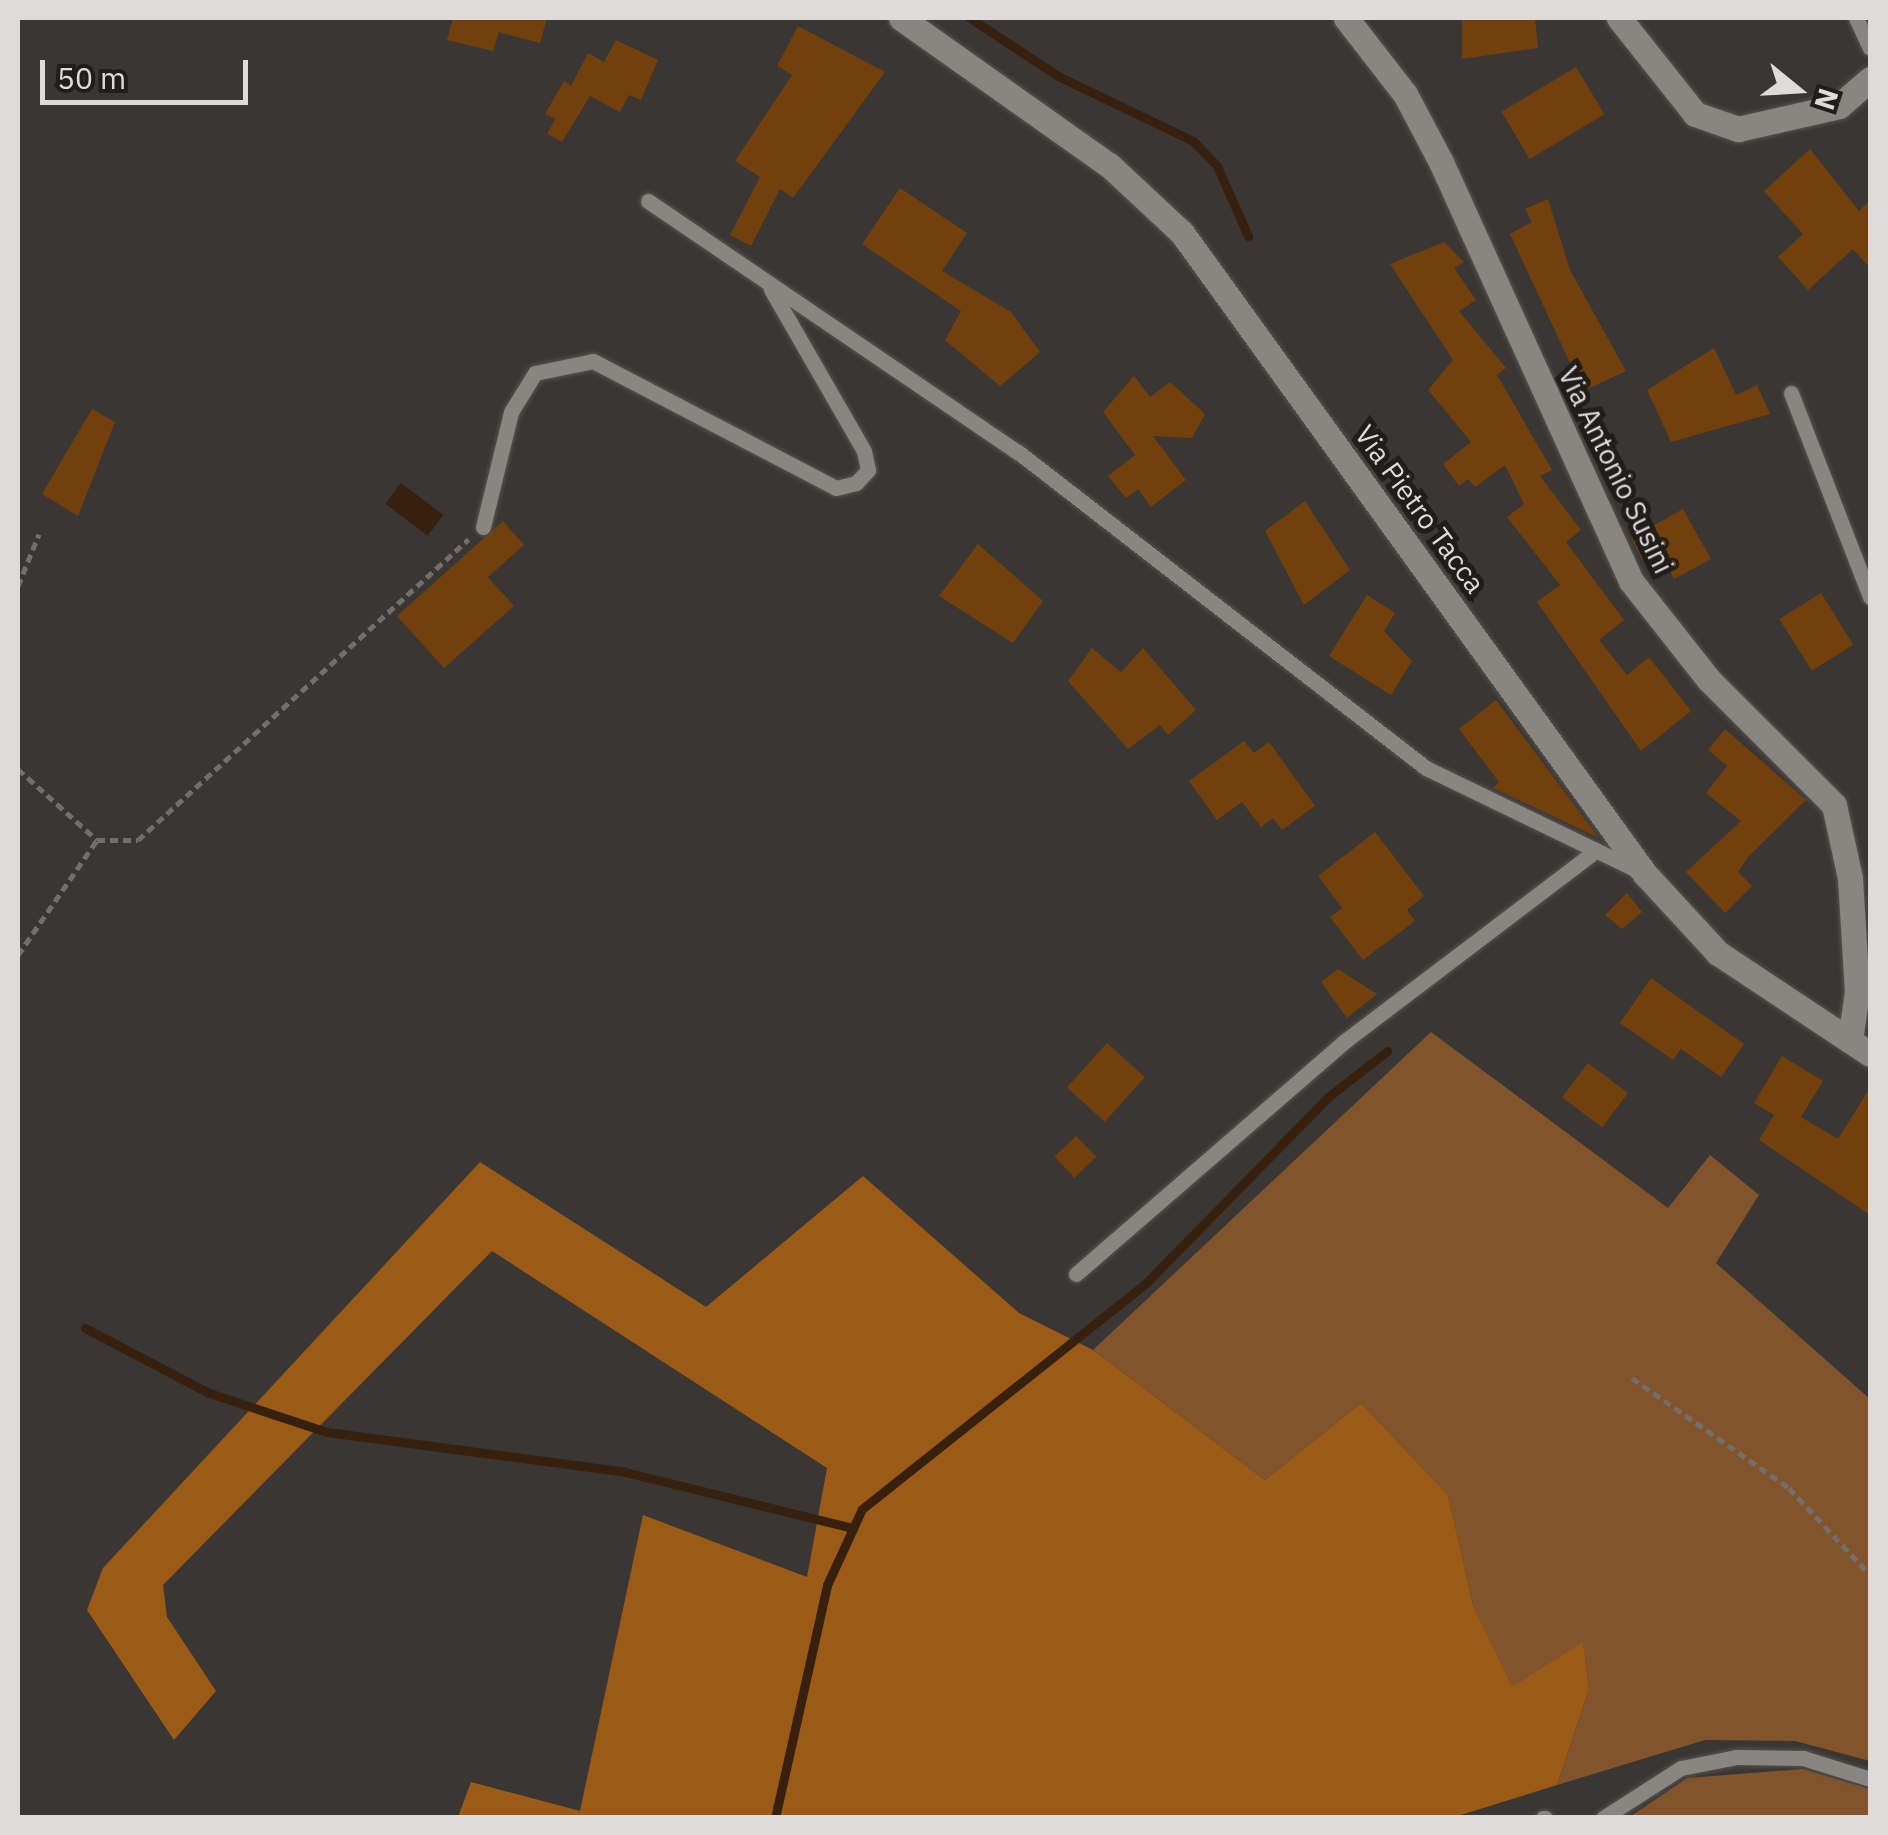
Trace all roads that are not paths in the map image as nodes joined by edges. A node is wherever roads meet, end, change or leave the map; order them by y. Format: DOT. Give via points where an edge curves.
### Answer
graph roads {
  1 [pos="902,18"];
  2 [pos="1346,18"];
  3 [pos="1619,18"];
  4 [pos="1856,18"];
  5 [pos="1870,48"];
  6 [pos="1870,79"];
  7 [pos="648,201"];
  8 [pos="769,286"];
  9 [pos="1791,393"];
  10 [pos="483,527"];
  11 [pos="1870,597"];
  12 [pos="1590,855"];
  13 [pos="1645,874"];
  14 [pos="1860,918"];
  15 [pos="1860,1047"];
  16 [pos="1076,1274"];
  17 [pos="1870,1779"];
  18 [pos="1603,1818"];
  1 -- 13 [label="street, Via Pietro Tacca" via="1109,165 1182,234"];
  2 -- 14 [label="street, Via Antonio Susini" via="1406,94 1441,162 1632,580 1709,680 1834,805"];
  3 -- 6 [label="street" via="1694,114 1738,129 1839,106"];
  4 -- 5 [label="lane"];
  7 -- 8 [label="lane"];
  8 -- 10 [label="lane" via="864,452 868,470 856,483 836,488 593,361 535,373 511,412"];
  8 -- 12 [label="lane" via="1018,452 1330,703 1484,803"];
  9 -- 11 [label="lane"];
  12 -- 13 [label="lane"];
  12 -- 16 [label="lane" via="1345,1041"];
  13 -- 15 [label="street, Via Pietro Tacca" via="1718,953"];
  14 -- 15 [label="street, Via Antonio Susini"];
  17 -- 18 [label="lane" via="1803,1758 1736,1757 1681,1768"];
}
